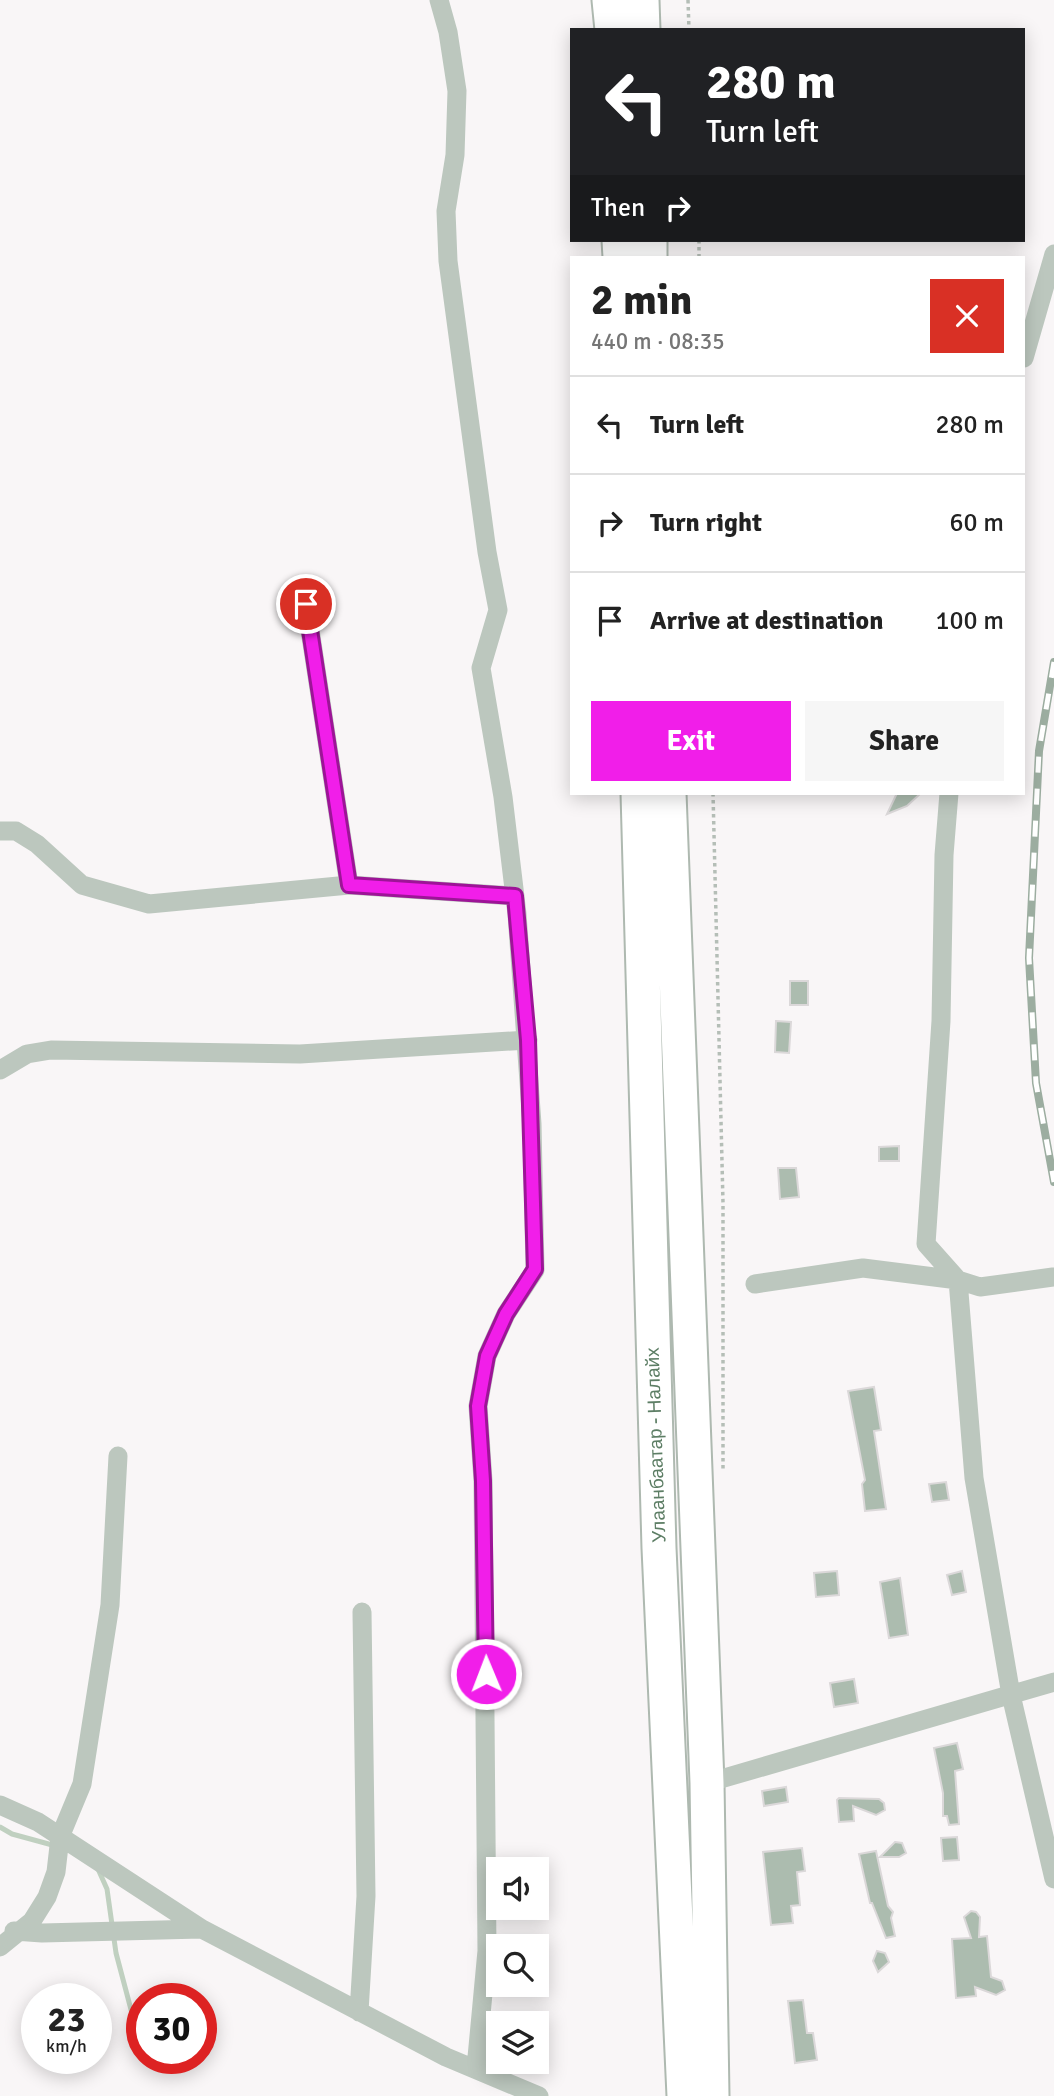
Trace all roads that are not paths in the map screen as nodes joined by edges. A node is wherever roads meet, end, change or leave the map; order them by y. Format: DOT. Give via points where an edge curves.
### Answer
graph roads {
  1 [pos="439,0"];
  2 [pos="610,0"];
  3 [pos="642,0"];
  4 [pos="612,28"];
  5 [pos="643,28"];
  6 [pos="1054,254"];
  7 [pos="1025,355"];
  8 [pos="306,604"];
  9 [pos="638,795"];
  10 [pos="669,795"];
  11 [pos="949,795"];
  12 [pos="0,831"];
  13 [pos="349,885"];
  14 [pos="515,896"];
  15 [pos="528,1040"];
  16 [pos="0,1070"];
  17 [pos="1053,1277"];
  18 [pos="958,1280"];
  19 [pos="755,1284"];
  20 [pos="118,1457"];
  21 [pos="362,1612"];
  22 [pos="1054,1682"];
  23 [pos="1011,1695"];
  24 [pos="707,1783"];
  25 [pos="0,1805"];
  26 [pos="60,1837"];
  27 [pos="1054,1879"];
  28 [pos="8,1930"];
  29 [pos="202,1930"];
  30 [pos="0,1947"];
  31 [pos="359,2012"];
  32 [pos="476,2068"];
  33 [pos="539,2096"];
  34 [pos="684,2096"];
  35 [pos="712,2096"];
  1 -- 14 [label="street" via="457,91 455,155 446,211 448,261 498,610 481,668"];
  2 -- 4 [label="highway"];
  3 -- 5 [label="highway"];
  6 -- 7 [label="street"];
  8 -- 13 [label="street"];
  9 -- 34 [label="highway, Улаанбаатар - Налайх" via="659,1548"];
  10 -- 24 [label="highway, Улаанбаатар - Налайх"];
  11 -- 18 [label="street" via="941,1021 926,1244"];
  12 -- 13 [label="street" via="16,831 37,844 82,885 149,904"];
  13 -- 14 [label="street"];
  14 -- 15 [label="street"];
  15 -- 16 [label="street" via="300,1054 51,1050 27,1054"];
  15 -- 32 [label="street" via="535,1269 506,1314 487,1356 478,1406 483,1481 487,1951"];
  17 -- 18 [label="street" via="980,1287"];
  18 -- 19 [label="street" via="863,1268"];
  18 -- 23 [label="street" via="974,1478"];
  20 -- 26 [label="street" via="110,1605 94,1723 82,1784"];
  21 -- 31 [label="street" via="366,1896"];
  22 -- 23 [label="street"];
  23 -- 24 [label="street"];
  23 -- 27 [label="street"];
  24 -- 35 [label="highway, Улаанбаатар - Налайх"];
  25 -- 26 [label="street"];
  26 -- 28 [label="street" via="56,1872 47,1897 32,1921"];
  26 -- 29 [label="street"];
  28 -- 29 [label="street"];
  28 -- 30 [label="street"];
  29 -- 31 [label="street"];
  31 -- 32 [label="street"];
  32 -- 33 [label="street"];
}
